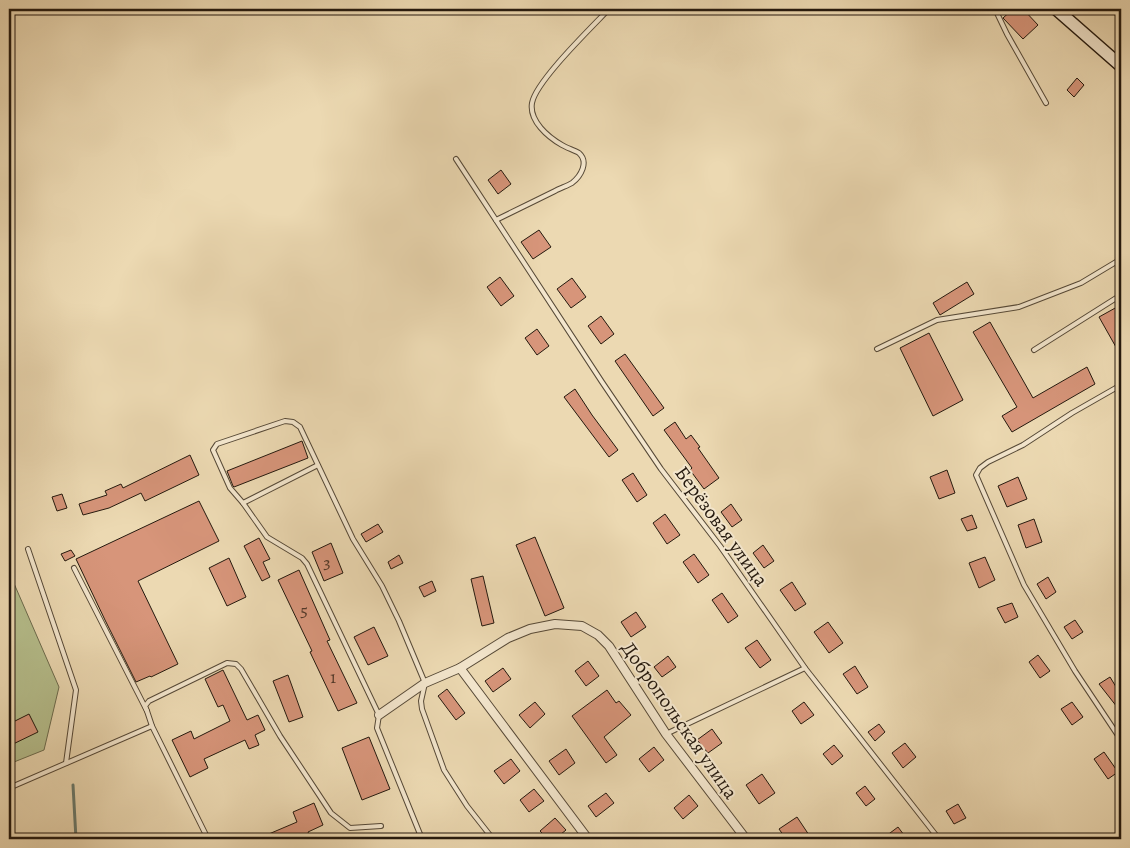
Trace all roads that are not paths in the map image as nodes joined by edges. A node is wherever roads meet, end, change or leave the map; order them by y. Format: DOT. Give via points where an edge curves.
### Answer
graph roads {
  1 [pos="609,9"];
  2 [pos="995,9"];
  3 [pos="1056,9"];
  4 [pos="1121,66"];
  5 [pos="1046,103"];
  6 [pos="456,159"];
  7 [pos="496,220"];
  8 [pos="1121,259"];
  9 [pos="1121,295"];
  10 [pos="877,349"];
  11 [pos="1034,350"];
  12 [pos="1121,385"];
  13 [pos="318,465"];
  14 [pos="243,503"];
  15 [pos="28,549"];
  16 [pos="74,568"];
  17 [pos="460,668"];
  18 [pos="804,668"];
  19 [pos="425,684"];
  20 [pos="147,711"];
  21 [pos="379,715"];
  22 [pos="152,726"];
  23 [pos="666,734"];
  24 [pos="1121,740"];
  25 [pos="66,763"];
  26 [pos="9,788"];
  27 [pos="381,826"];
  28 [pos="208,839"];
  29 [pos="422,839"];
  30 [pos="492,839"];
  31 [pos="588,839"];
  32 [pos="746,839"];
  33 [pos="939,839"];
  1 -- 7 [label="lane" via="548,75 532,102 536,122 559,144 580,154 584,161 583,169 571,183"];
  2 -- 5 [label="lane"];
  3 -- 4 [label="main road"];
  6 -- 7 [label="lane, Берёзовая улица"];
  7 -- 18 [label="lane, Берёзовая улица" via="661,469 720,546"];
  8 -- 10 [label="lane" via="1081,283 1019,307 937,320"];
  9 -- 11 [label="lane"];
  12 -- 24 [label="lane" via="1023,445 988,462 976,475 1024,585"];
  13 -- 14 [label="lane"];
  13 -- 14 [label="lane" via="300,427 293,422 285,421 217,444 213,452 230,488"];
  13 -- 19 [label="lane" via="353,539 395,612"];
  14 -- 21 [label="lane" via="267,537 307,564"];
  15 -- 25 [label="lane" via="76,690"];
  16 -- 20 [label="lane"];
  17 -- 19 [label="street"];
  17 -- 23 [label="street, Добропольская улица" via="508,638 530,629 556,624 582,626 609,646"];
  17 -- 31 [label="street"];
  18 -- 23 [label="lane"];
  18 -- 33 [label="lane, Берёзовая улица"];
  19 -- 21 [label="street"];
  19 -- 30 [label="lane" via="422,709 444,770"];
  20 -- 22 [label="lane"];
  20 -- 27 [label="lane" via="145,706 149,701 227,663 236,664 330,813 350,828"];
  21 -- 29 [label="lane" via="377,728"];
  22 -- 25 [label="lane"];
  22 -- 28 [label="lane"];
  23 -- 32 [label="street, Добропольская улица"];
  25 -- 26 [label="lane"];
}
